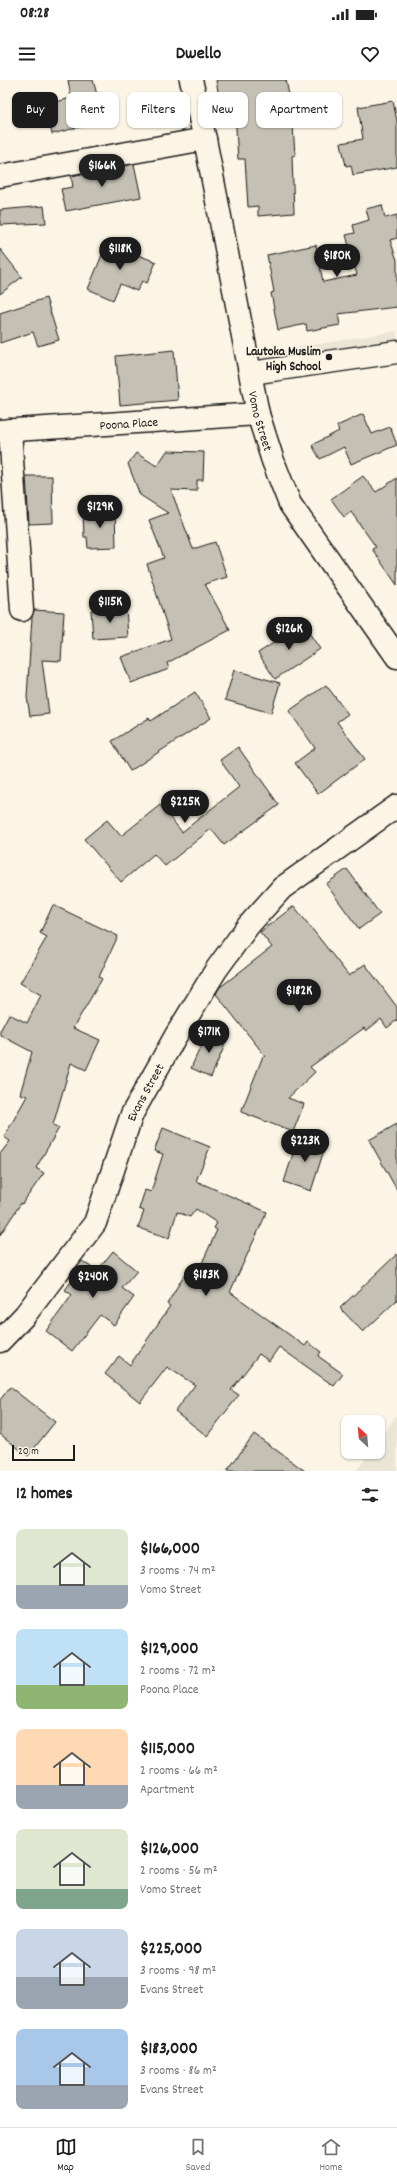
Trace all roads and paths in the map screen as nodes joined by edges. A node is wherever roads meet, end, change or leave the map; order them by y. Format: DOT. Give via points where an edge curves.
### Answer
graph roads {
  1 [pos="191,80"];
  2 [pos="205,139"];
  3 [pos="0,176"];
  4 [pos="397,352"];
  5 [pos="251,373"];
  6 [pos="258,414"];
  7 [pos="5,430"];
  8 [pos="22,610"];
  9 [pos="397,657"];
  10 [pos="397,806"];
  11 [pos="0,1341"];
  1 -- 2 [label="street, Vomo Street"];
  2 -- 3 [label="street"];
  2 -- 5 [label="street, Vomo Street"];
  4 -- 5 [label="street"];
  5 -- 6 [label="street, Vomo Street"];
  6 -- 7 [label="street, Poona Place"];
  6 -- 9 [label="street, Vomo Street" via="290,504"];
  7 -- 8 [label="street"];
  10 -- 11 [label="street, Evans Street" via="282,888 248,926 191,1010 132,1114 96,1223 25,1315"];
}
